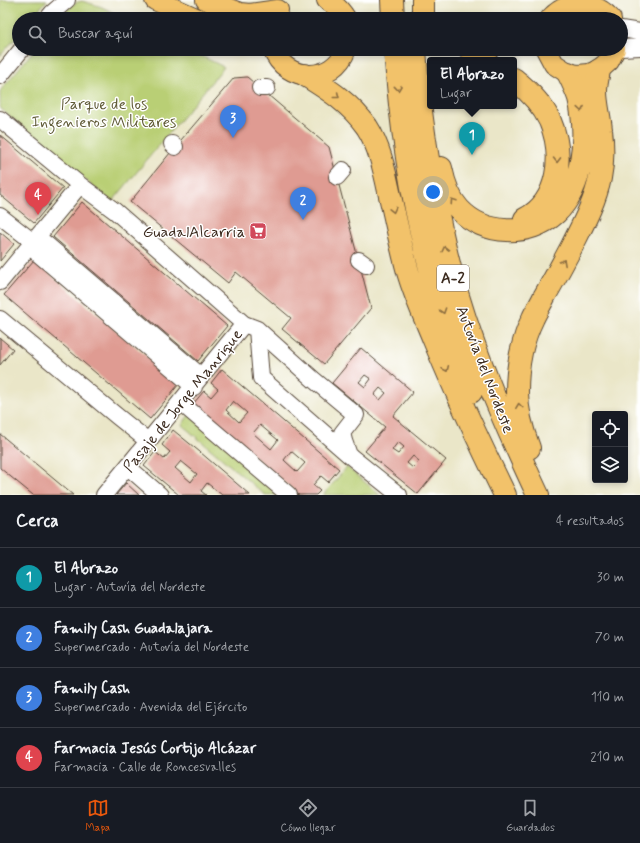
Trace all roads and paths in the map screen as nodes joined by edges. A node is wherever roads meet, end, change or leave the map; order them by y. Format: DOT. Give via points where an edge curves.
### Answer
graph roads {
  1 [pos="67,0"];
  2 [pos="155,0"];
  3 [pos="206,0"];
  4 [pos="327,0"];
  5 [pos="392,0"];
  6 [pos="413,0"];
  7 [pos="423,0"];
  8 [pos="566,3"];
  9 [pos="594,3"];
  10 [pos="281,10"];
  11 [pos="53,11"];
  12 [pos="182,12"];
  13 [pos="237,12"];
  14 [pos="266,12"];
  15 [pos="341,12"];
  16 [pos="393,12"];
  17 [pos="414,12"];
  18 [pos="423,12"];
  19 [pos="556,12"];
  20 [pos="605,12"];
  21 [pos="628,30"];
  22 [pos="640,32"];
  23 [pos="640,47"];
  24 [pos="628,48"];
  25 [pos="16,56"];
  26 [pos="275,56"];
  27 [pos="345,56"];
  28 [pos="396,56"];
  29 [pos="415,56"];
  30 [pos="426,56"];
  31 [pos="549,56"];
  32 [pos="612,56"];
  33 [pos="599,70"];
  34 [pos="427,71"];
  35 [pos="568,73"];
  36 [pos="305,75"];
  37 [pos="0,76"];
  38 [pos="517,81"];
  39 [pos="431,109"];
  40 [pos="0,119"];
  41 [pos="80,185"];
  42 [pos="0,216"];
  43 [pos="498,229"];
  44 [pos="37,245"];
  45 [pos="0,282"];
  46 [pos="0,319"];
  47 [pos="250,327"];
  48 [pos="198,381"];
  49 [pos="180,402"];
  50 [pos="148,441"];
  51 [pos="349,455"];
  52 [pos="128,467"];
  53 [pos="104,495"];
  54 [pos="160,495"];
  55 [pos="289,495"];
  56 [pos="399,495"];
  57 [pos="504,495"];
  58 [pos="516,495"];
  59 [pos="538,495"];
  60 [pos="550,495"];
  1 -- 11 [label="street"];
  2 -- 12 [label="main road"];
  3 -- 13 [label="main road"];
  4 -- 15 [label="main road"];
  5 -- 16 [label="highway"];
  6 -- 17 [label="highway"];
  7 -- 18 [label="highway"];
  8 -- 9 [label="main road"];
  8 -- 19 [label="main road"];
  9 -- 20 [label="main road"];
  10 -- 14 [label="main road"];
  21 -- 22 [label="street"];
  23 -- 24 [label="street"];
  25 -- 37 [label="street"];
  26 -- 36 [label="main road" via="288,69"];
  27 -- 36 [label="main road" via="324,73"];
  28 -- 58 [label="highway, Autovía del Nordeste / A-2, one-way" via="404,142 418,221 437,293 477,407"];
  59 -- 29 [label="highway, Autovía del Nordeste / A-2, one-way" via="495,400 457,294 446,255 430,172"];
  30 -- 34 [label="highway"];
  31 -- 35 [label="main road" via="554,64"];
  32 -- 33 [label="main road"];
  33 -- 35 [label="main road" via="589,74"];
  60 -- 33 [label="highway, one-way" via="522,428 517,392 518,372 532,318 583,223 600,178 602,144 596,89"];
  35 -- 43 [label="highway, one-way" via="578,96 582,122 580,168 573,189 556,212 540,224 522,230"];
  36 -- 57 [label="highway, one-way" via="345,102 367,127 381,159 408,274 420,307"];
  38 -- 43 [label="highway, one-way" via="536,99 550,121 557,146 557,172 551,193 538,210 520,222"];
  43 -- 39 [label="highway, one-way" via="476,222 467,216 449,195 443,180"];
  40 -- 41 [label="street"];
  41 -- 44 [label="street"];
  41 -- 47 [label="street" via="115,211"];
  42 -- 44 [label="street"];
  44 -- 45 [label="street"];
  44 -- 48 [label="street" via="36,253"];
  46 -- 50 [label="street"];
  47 -- 48 [label="street, Pasaje de Jorge Manrique"];
  47 -- 51 [label="street" via="261,378"];
  47 -- 51 [label="street" via="356,415 342,434"];
  48 -- 49 [label="street, Pasaje de Jorge Manrique"];
  49 -- 50 [label="street, Pasaje de Jorge Manrique"];
  49 -- 55 [label="street"];
  50 -- 52 [label="street, Pasaje de Jorge Manrique"];
  51 -- 56 [label="street"];
  52 -- 53 [label="street, Pasaje de Jorge Manrique"];
  52 -- 54 [label="street"];
}
